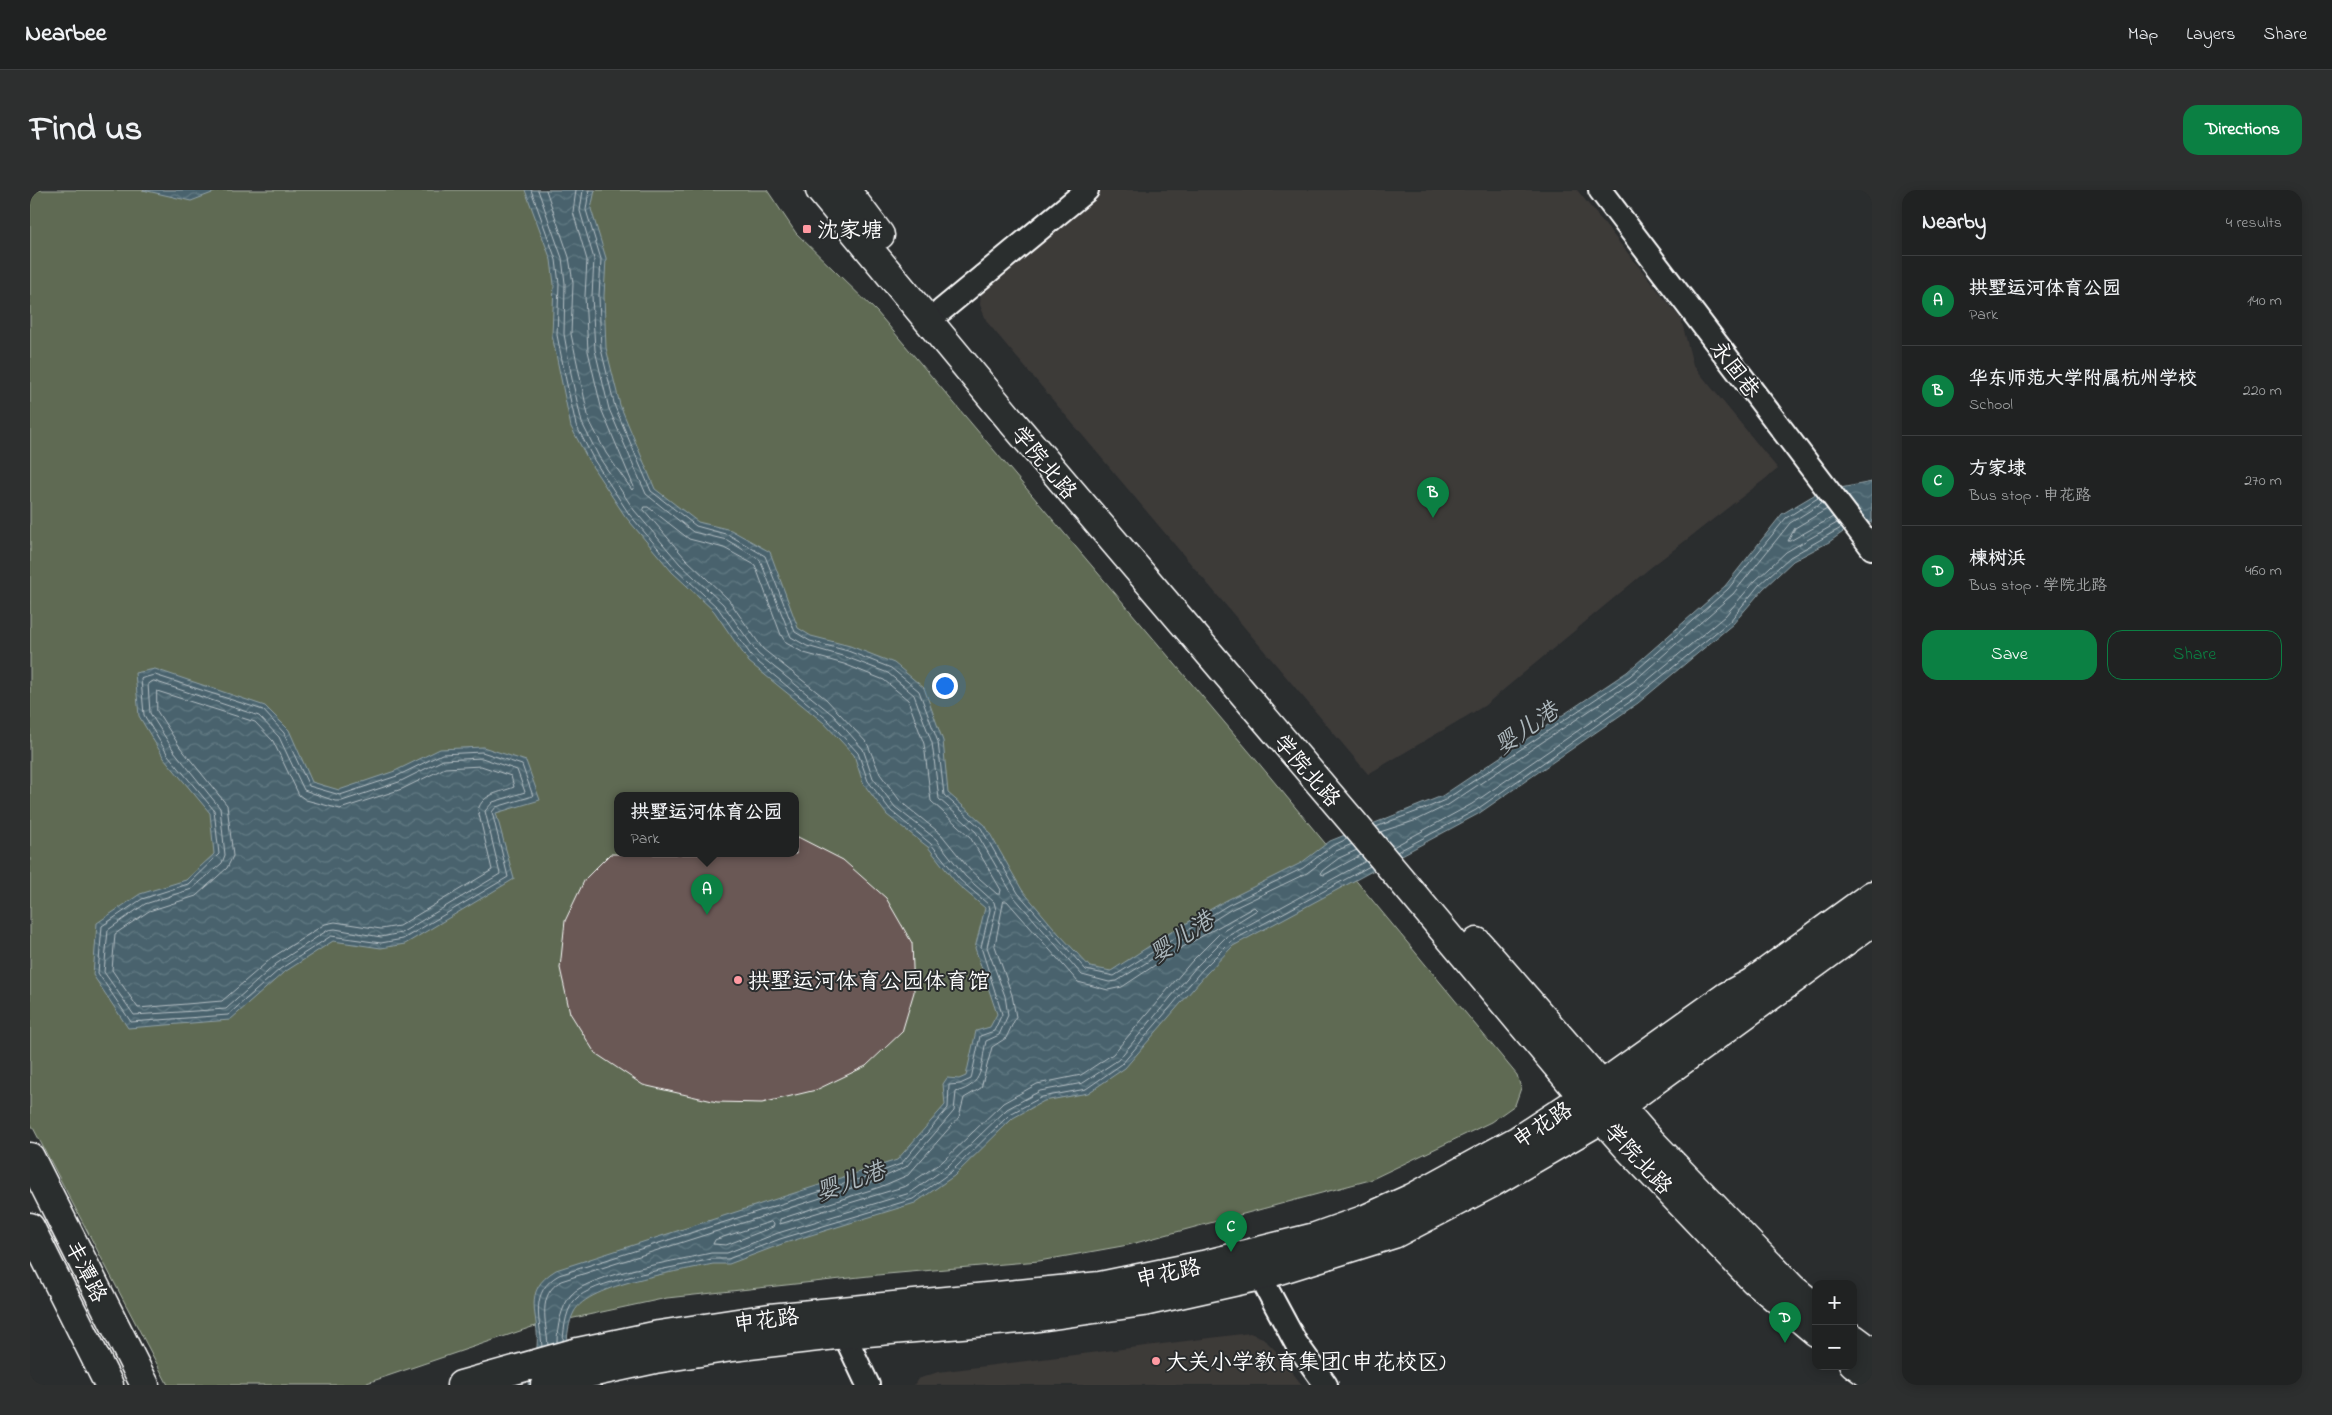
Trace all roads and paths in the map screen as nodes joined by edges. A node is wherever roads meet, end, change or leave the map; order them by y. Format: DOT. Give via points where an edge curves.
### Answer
graph roads {
  1 [pos="820,190"];
  2 [pos="846,190"];
  3 [pos="1087,190"];
  4 [pos="1600,190"];
  5 [pos="942,310"];
  6 [pos="1869,545"];
  7 [pos="1358,815"];
  8 [pos="1872,895"];
  9 [pos="1872,922"];
  10 [pos="1593,1091"];
  11 [pos="1611,1112"];
  12 [pos="30,1157"];
  13 [pos="30,1227"];
  14 [pos="1260,1276"];
  15 [pos="1812,1304"];
  16 [pos="1812,1329"];
  17 [pos="844,1334"];
  18 [pos="1857,1341"];
  19 [pos="1872,1352"];
  20 [pos="577,1364"];
  21 [pos="1857,1366"];
  22 [pos="1872,1378"];
  23 [pos="109,1385"];
  24 [pos="144,1385"];
  25 [pos="461,1385"];
  26 [pos="545,1385"];
  27 [pos="868,1385"];
  28 [pos="1326,1385"];
  1 -- 7 [label="main road, 学院北路" via="1160,598"];
  2 -- 5 [label="main road, 学院北路"];
  3 -- 5 [label="street"];
  4 -- 6 [label="street, 永固巷"];
  5 -- 7 [label="main road, 学院北路" via="1221,644"];
  7 -- 10 [label="main road, 学院北路" via="1435,894"];
  7 -- 10 [label="main road, 学院北路" via="1394,872"];
  8 -- 10 [label="main road, 申花路"];
  9 -- 11 [label="main road, 申花路"];
  10 -- 11 [label="main road, 学院北路"];
  10 -- 20 [label="main road, 申花路" via="1466,1170 1396,1205 1315,1237 1100,1286 770,1318 643,1338"];
  11 -- 14 [label="main road, 申花路" via="1490,1184 1394,1234"];
  11 -- 15 [label="main road, 学院北路" via="1645,1135 1764,1260"];
  11 -- 16 [label="main road, 学院北路" via="1754,1280"];
  12 -- 24 [label="main road, 丰潭路"];
  13 -- 23 [label="main road, 丰潭路"];
  14 -- 17 [label="main road, 申花路" via="1207,1290 1099,1309"];
  14 -- 28 [label="street" via="1296,1343"];
  17 -- 20 [label="main road, 申花路" via="654,1359"];
  17 -- 27 [label="street"];
  18 -- 19 [label="main road"];
  20 -- 25 [label="main road, 申花路" via="503,1372"];
  20 -- 26 [label="main road, 申花路"];
  21 -- 22 [label="main road"];
}
